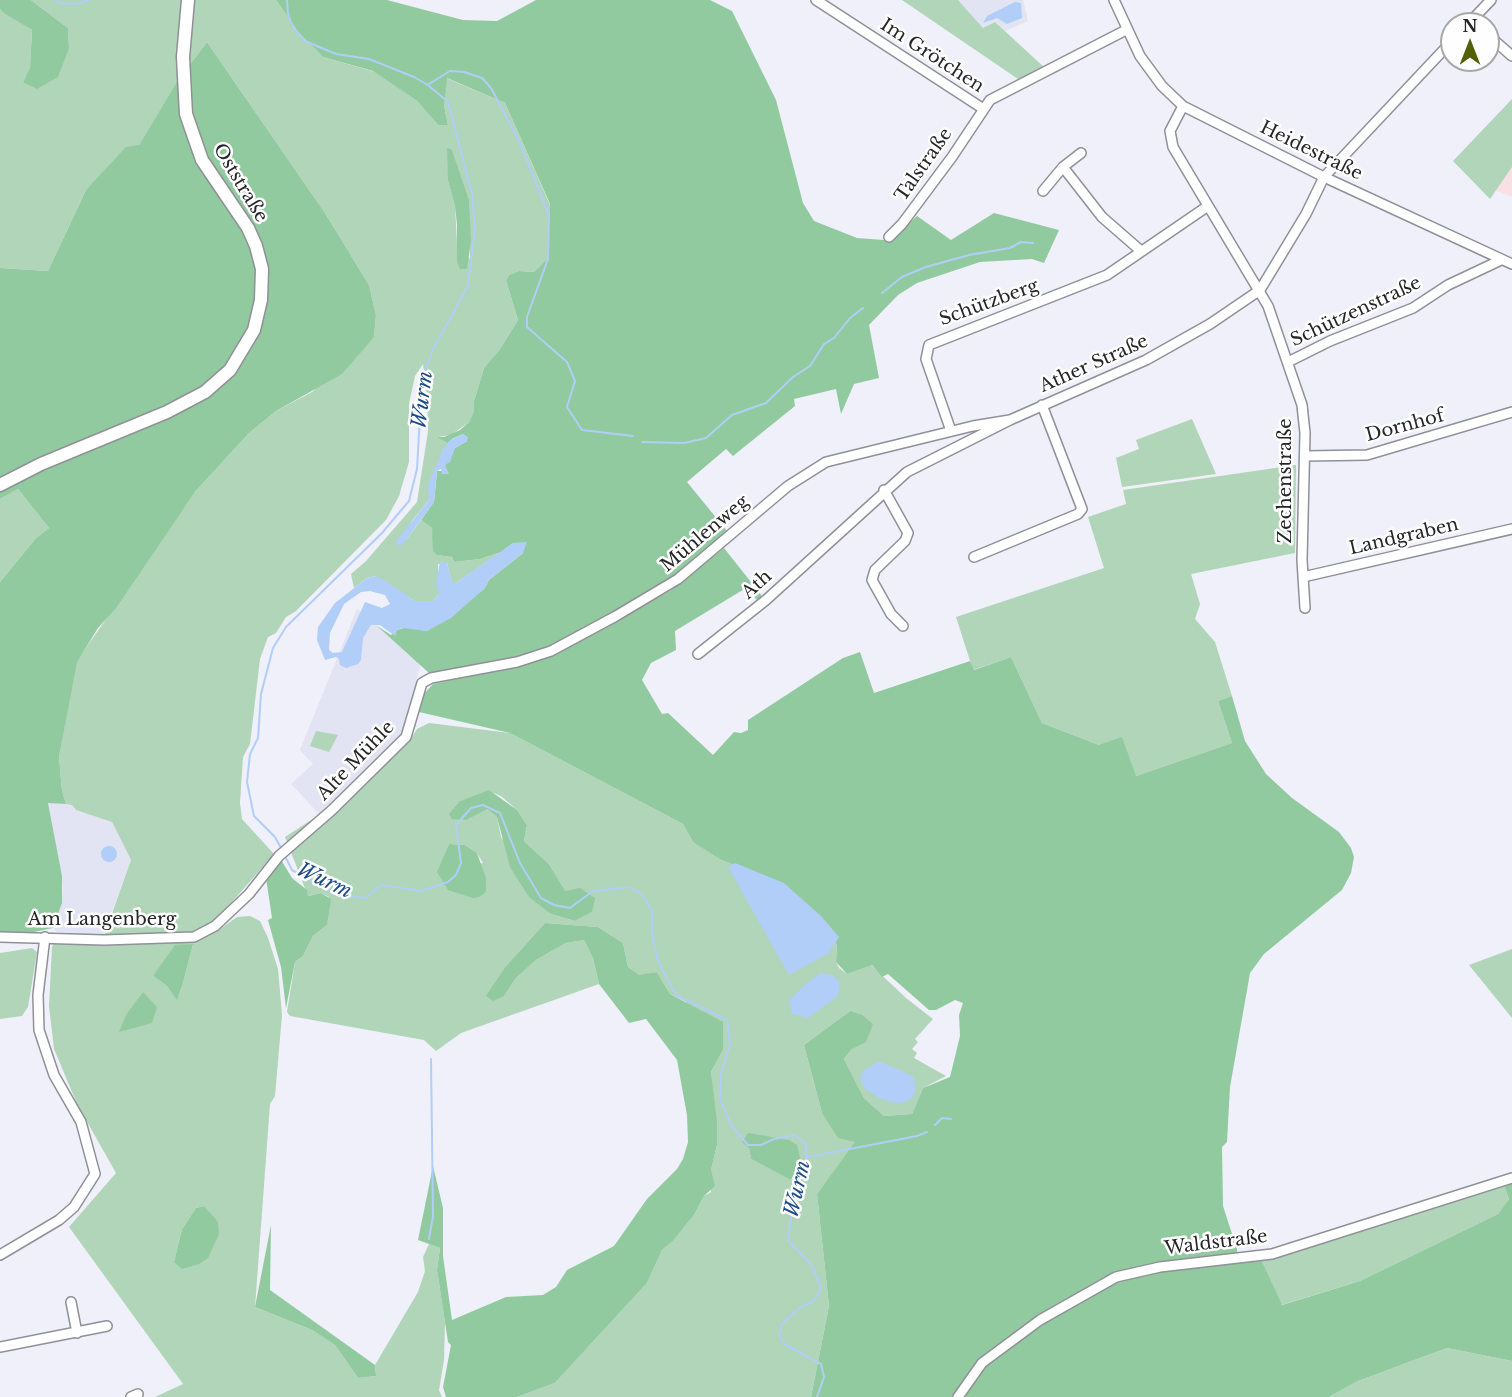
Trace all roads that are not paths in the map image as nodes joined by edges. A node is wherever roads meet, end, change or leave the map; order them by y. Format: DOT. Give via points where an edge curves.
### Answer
graph roads {
  1 [pos="188,0"];
  2 [pos="816,0"];
  3 [pos="1491,0"];
  4 [pos="1118,1"];
  5 [pos="1481,12"];
  6 [pos="1126,30"];
  7 [pos="1500,46"];
  8 [pos="1440,54"];
  9 [pos="1512,56"];
  10 [pos="1183,106"];
  11 [pos="982,108"];
  12 [pos="1081,153"];
  13 [pos="1063,167"];
  14 [pos="1324,177"];
  15 [pos="1043,191"];
  16 [pos="1208,206"];
  17 [pos="889,237"];
  18 [pos="1141,251"];
  19 [pos="1501,260"];
  20 [pos="1512,264"];
  21 [pos="1260,290"];
  22 [pos="1288,362"];
  23 [pos="1042,405"];
  24 [pos="1512,412"];
  25 [pos="1010,420"];
  26 [pos="951,431"];
  27 [pos="1305,456"];
  28 [pos="0,485"];
  29 [pos="884,490"];
  30 [pos="1512,529"];
  31 [pos="834,536"];
  32 [pos="974,556"];
  33 [pos="1303,577"];
  34 [pos="1305,608"];
  35 [pos="903,626"];
  36 [pos="698,654"];
  37 [pos="422,683"];
  38 [pos="279,856"];
  39 [pos="0,937"];
  40 [pos="45,937"];
  41 [pos="1512,1178"];
  42 [pos="0,1254"];
  43 [pos="71,1302"];
  44 [pos="107,1326"];
  45 [pos="77,1333"];
  46 [pos="0,1347"];
  47 [pos="958,1397"];
  1 -- 28 [label="street, Oststraße" via="183,57 186,114 202,160 256,246 262,269 261,300 254,330 230,370 205,392"];
  2 -- 11 [label="street, Im Grötchen"];
  3 -- 5 [label="street"];
  4 -- 6 [label="street, Heidestraße"];
  6 -- 10 [label="street, Heidestraße" via="1162,86"];
  6 -- 11 [label="street, Im Grötchen" via="990,100"];
  7 -- 9 [label="street"];
  8 -- 14 [label="street, Ather Straße"];
  10 -- 14 [label="street, Heidestraße"];
  10 -- 16 [label="street, Zechenstraße" via="1170,131 1173,147"];
  11 -- 17 [label="street, Talstraße" via="952,157"];
  12 -- 13 [label="street"];
  13 -- 15 [label="street"];
  13 -- 18 [label="street" via="1102,217"];
  14 -- 19 [label="street, Heidestraße"];
  14 -- 21 [label="street, Ather Straße"];
  16 -- 18 [label="street, Schützberg"];
  16 -- 21 [label="street, Zechenstraße"];
  18 -- 26 [label="street, Schützberg" via="1092,282 929,345 926,358"];
  19 -- 20 [label="street, Heidestraße"];
  19 -- 22 [label="street, Schützenstraße" via="1448,285 1413,308"];
  21 -- 22 [label="street, Zechenstraße"];
  21 -- 23 [label="street, Ather Straße" via="1182,341"];
  22 -- 27 [label="street, Zechenstraße" via="1302,405"];
  23 -- 25 [label="street, Ather Straße"];
  23 -- 32 [label="street" via="1082,509"];
  24 -- 27 [label="street, Dornhof" via="1367,455"];
  25 -- 26 [label="street, Mühlenweg"];
  25 -- 29 [label="street, Ather Straße" via="926,460"];
  26 -- 37 [label="street, Mühlenweg" via="817,466 678,579 550,651"];
  27 -- 33 [label="street, Zechenstraße"];
  29 -- 31 [label="street, Ather Straße"];
  29 -- 35 [label="street" via="908,533 905,542 874,570 872,580 891,614"];
  30 -- 33 [label="street, Landgraben"];
  31 -- 36 [label="street, Ath" via="766,600"];
  33 -- 34 [label="street, Zechenstraße"];
  37 -- 38 [label="street, Alte Mühle" via="406,738"];
  38 -- 40 [label="street, Am Langenberg" via="230,913 194,937"];
  39 -- 40 [label="street, Am Langenberg"];
  40 -- 42 [label="street" via="38,995 39,1030 54,1075 81,1122 95,1174 74,1207 59,1220"];
  41 -- 47 [label="street, Waldstraße" via="1272,1254 1116,1276 1040,1320 982,1364"];
  43 -- 45 [label="street"];
  44 -- 45 [label="street"];
  45 -- 46 [label="street"];
}
